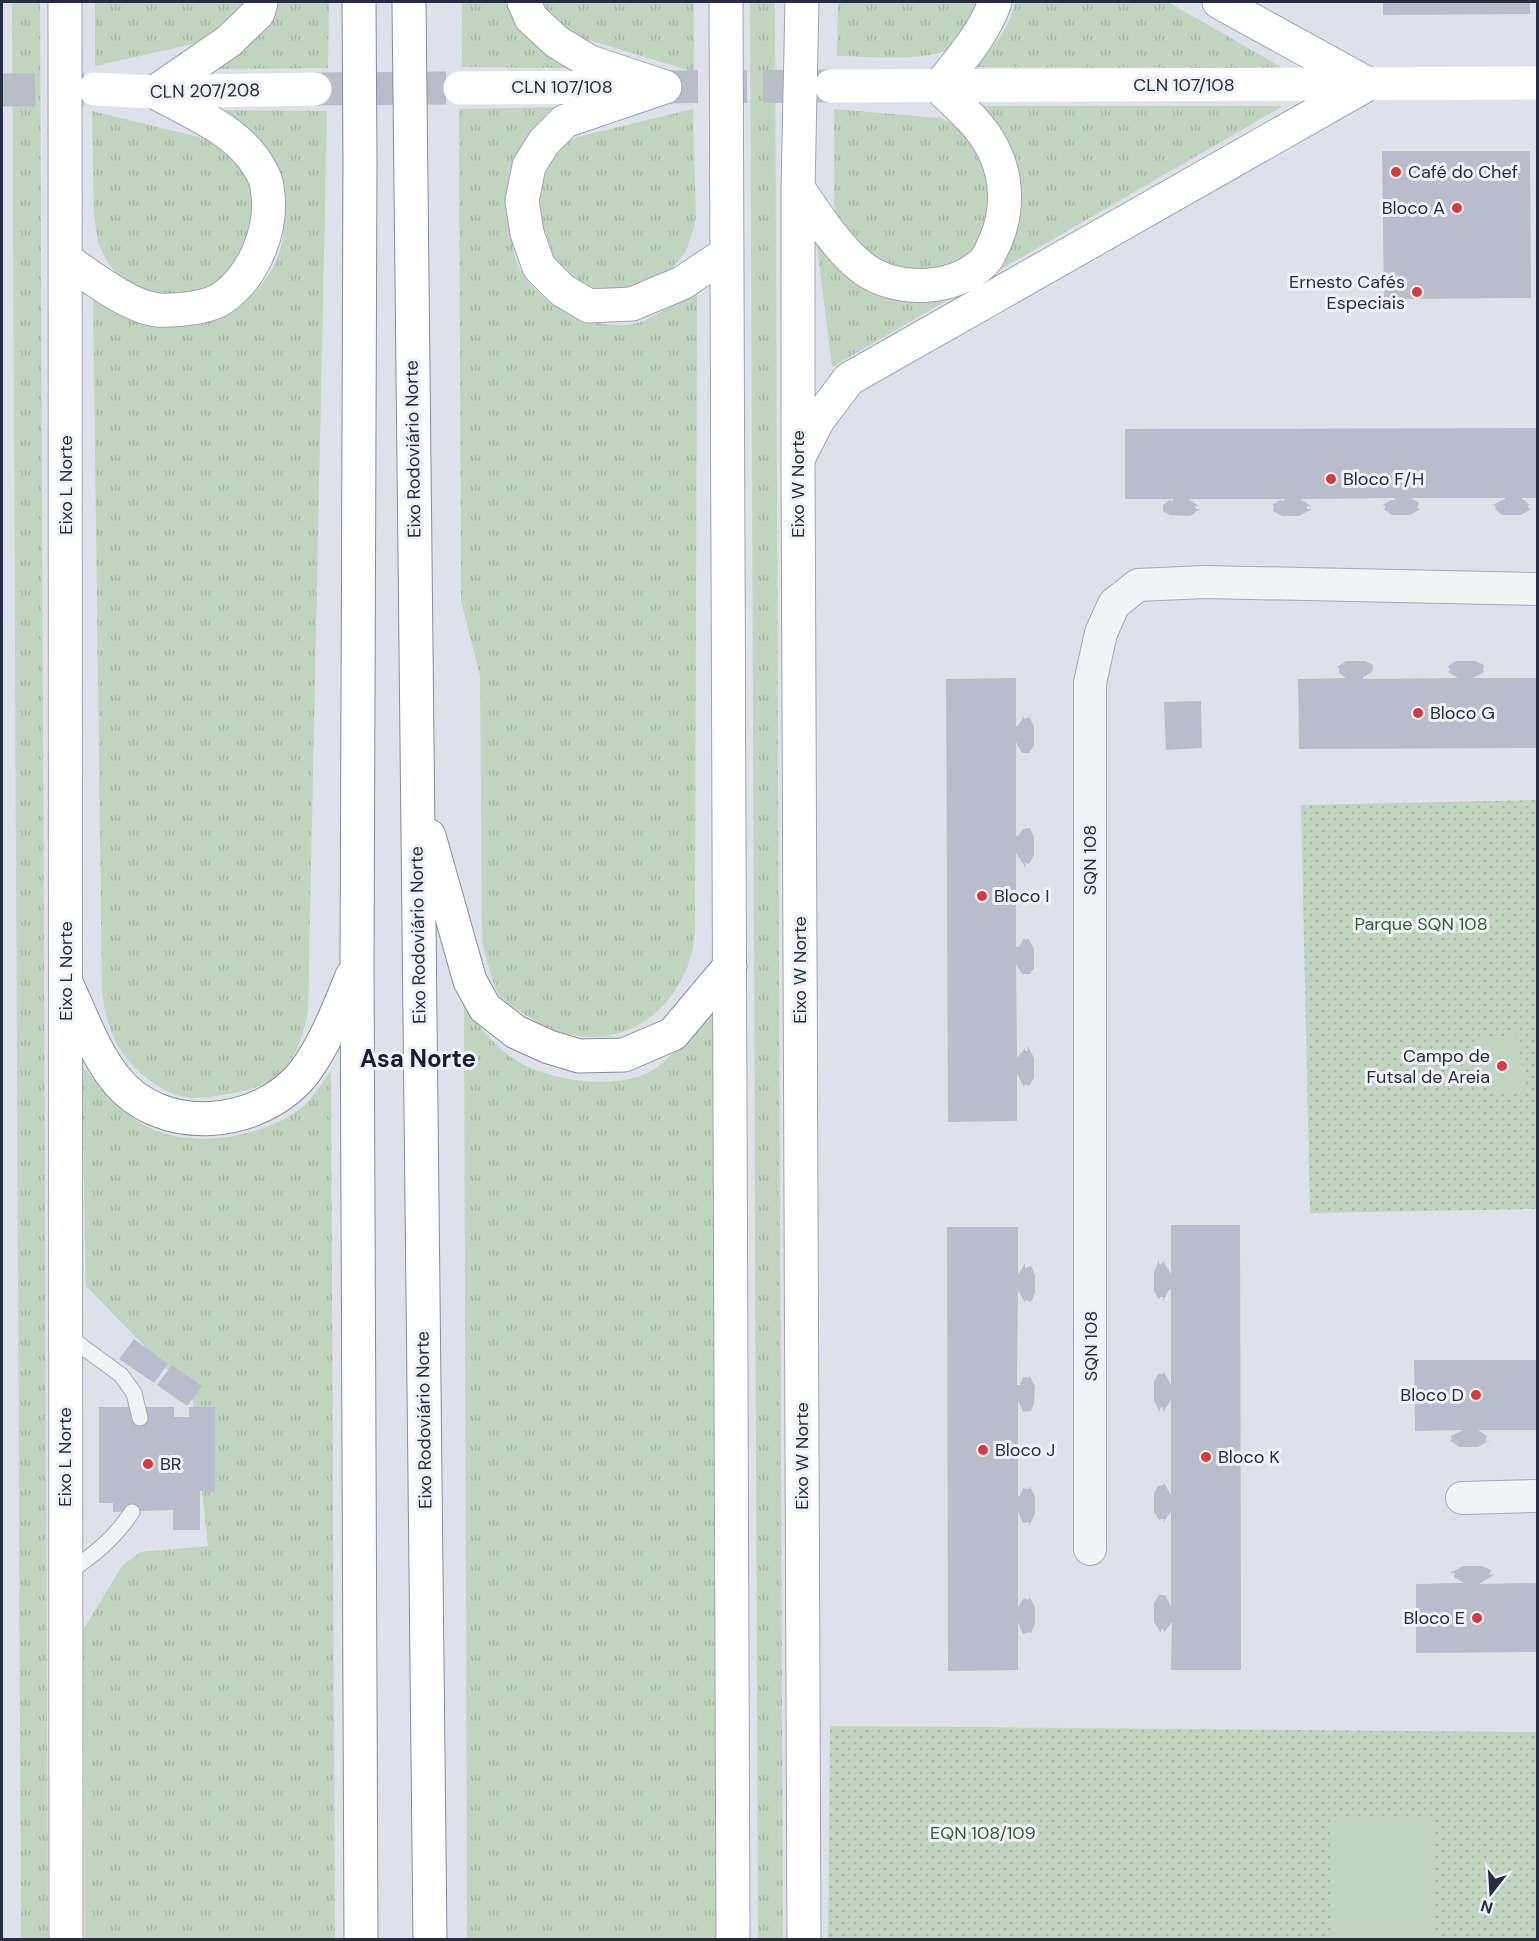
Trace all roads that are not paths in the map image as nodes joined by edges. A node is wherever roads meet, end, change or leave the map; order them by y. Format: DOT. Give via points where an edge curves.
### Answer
graph roads {
  1 [pos="65,2"];
  2 [pos="261,2"];
  3 [pos="358,2"];
  4 [pos="409,2"];
  5 [pos="524,2"];
  6 [pos="726,2"];
  7 [pos="802,2"];
  8 [pos="995,2"];
  9 [pos="1219,2"];
  10 [pos="1538,83"];
  11 [pos="1368,84"];
  12 [pos="831,86"];
  13 [pos="665,87"];
  14 [pos="939,87"];
  15 [pos="460,88"];
  16 [pos="95,89"];
  17 [pos="315,89"];
  18 [pos="155,92"];
  19 [pos="798,188"];
  20 [pos="727,253"];
  21 [pos="66,260"];
  22 [pos="798,460"];
  23 [pos="1538,589"];
  24 [pos="417,795"];
  25 [pos="357,966"];
  26 [pos="730,966"];
  27 [pos="66,983"];
  28 [pos="65,1334"];
  29 [pos="140,1418"];
  30 [pos="1538,1496"];
  31 [pos="1462,1498"];
  32 [pos="132,1512"];
  33 [pos="1090,1549"];
  34 [pos="65,1575"];
  35 [pos="66,1940"];
  36 [pos="361,1940"];
  37 [pos="430,1940"];
  38 [pos="733,1940"];
  39 [pos="804,1940"];
  1 -- 21 [label="main road, Eixo L Norte"];
  2 -- 18 [label="main road" via="258,13 229,41"];
  3 -- 25 [label="main road"];
  4 -- 24 [label="main road, Eixo Rodoviário Norte"];
  5 -- 13 [label="main road" via="531,18 557,42 590,62"];
  6 -- 20 [label="main road"];
  7 -- 19 [label="main road, Eixo W Norte"];
  8 -- 14 [label="main road" via="978,37"];
  9 -- 11 [label="main road"];
  10 -- 11 [label="main road, CLN 107/108"];
  11 -- 14 [label="main road, CLN 107/108"];
  11 -- 22 [label="main road" via="849,379 818,420"];
  12 -- 14 [label="main road, CLN 107/108"];
  13 -- 15 [label="main road, CLN 107/108"];
  13 -- 20 [label="main road" via="566,121 544,142 529,166 522,201 527,233 539,267 562,290 589,306 632,304 682,283"];
  14 -- 19 [label="main road" via="985,135 1003,180 1002,227 985,262 945,282 913,286 876,277 849,254"];
  16 -- 18 [label="main road, CLN 207/208"];
  17 -- 18 [label="main road, CLN 207/208"];
  18 -- 21 [label="main road" via="234,138 253,159 267,185 267,228 250,270 223,298 188,310 155,310 124,298"];
  19 -- 22 [label="main road, Eixo W Norte"];
  20 -- 26 [label="main road"];
  21 -- 27 [label="main road, Eixo L Norte"];
  22 -- 39 [label="main road, Eixo W Norte"];
  23 -- 33 [label="street, SQN 108" via="1205,582 1138,585 1114,604 1101,633 1090,683"];
  24 -- 26 [label="main road" via="470,981 485,1008 516,1032 579,1056 624,1055 673,1034"];
  24 -- 37 [label="main road, Eixo Rodoviário Norte"];
  25 -- 27 [label="main road" via="326,1036 305,1071 285,1092 254,1109 211,1120 163,1113 126,1090 101,1056"];
  25 -- 36 [label="main road"];
  26 -- 38 [label="main road"];
  27 -- 28 [label="main road, Eixo L Norte"];
  28 -- 29 [label="lane" via="122,1375 134,1394"];
  28 -- 34 [label="main road, Eixo L Norte"];
  30 -- 31 [label="street"];
  32 -- 34 [label="lane" via="100,1551"];
  34 -- 35 [label="main road, Eixo L Norte"];
}
